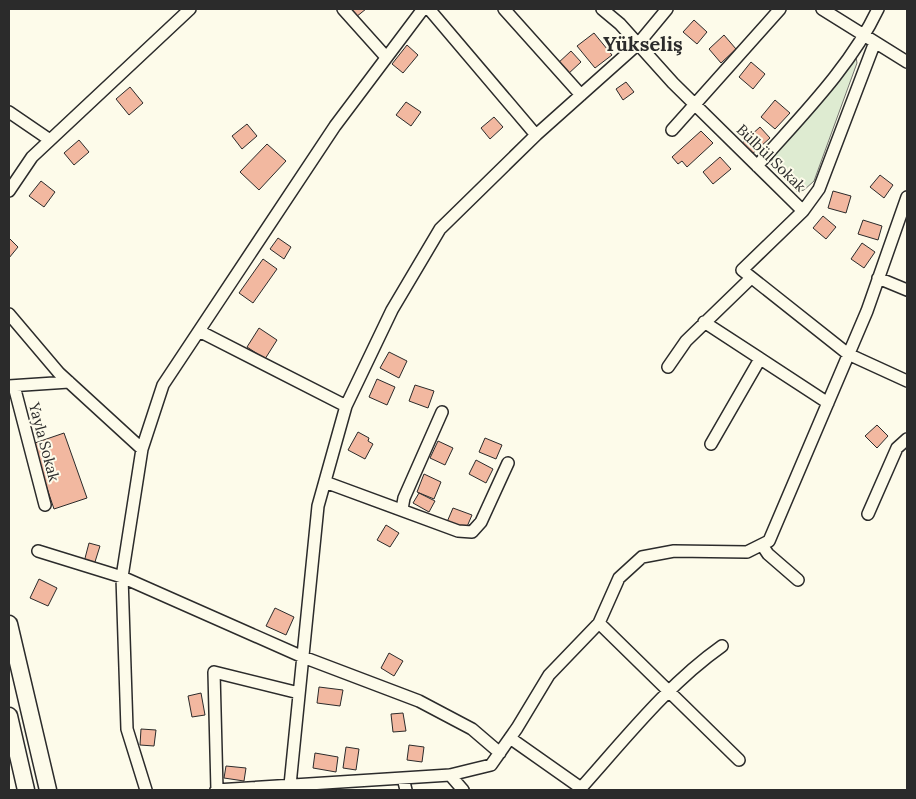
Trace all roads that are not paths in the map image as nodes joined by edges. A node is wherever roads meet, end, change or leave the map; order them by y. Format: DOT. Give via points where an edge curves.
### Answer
graph roads {
  1 [pos="190,9"];
  2 [pos="343,9"];
  3 [pos="423,9"];
  4 [pos="429,9"];
  5 [pos="504,9"];
  6 [pos="602,9"];
  7 [pos="667,9"];
  8 [pos="780,9"];
  9 [pos="822,9"];
  10 [pos="878,9"];
  11 [pos="870,39"];
  12 [pos="638,44"];
  13 [pos="386,57"];
  14 [pos="907,62"];
  15 [pos="581,95"];
  16 [pos="696,106"];
  17 [pos="9,112"];
  18 [pos="672,130"];
  19 [pos="536,135"];
  20 [pos="50,140"];
  21 [pos="757,166"];
  22 [pos="9,191"];
  23 [pos="907,198"];
  24 [pos="803,211"];
  25 [pos="751,278"];
  26 [pos="878,278"];
  27 [pos="907,290"];
  28 [pos="9,314"];
  29 [pos="704,322"];
  30 [pos="199,331"];
  31 [pos="848,354"];
  32 [pos="760,359"];
  33 [pos="668,367"];
  34 [pos="907,381"];
  35 [pos="69,382"];
  36 [pos="11,386"];
  37 [pos="828,403"];
  38 [pos="346,406"];
  39 [pos="442,412"];
  40 [pos="907,439"];
  41 [pos="711,444"];
  42 [pos="142,448"];
  43 [pos="508,463"];
  44 [pos="325,482"];
  45 [pos="45,505"];
  46 [pos="402,509"];
  47 [pos="868,514"];
  48 [pos="762,545"];
  49 [pos="38,551"];
  50 [pos="122,577"];
  51 [pos="798,580"];
  52 [pos="600,623"];
  53 [pos="9,624"];
  54 [pos="722,646"];
  55 [pos="303,657"];
  56 [pos="669,692"];
  57 [pos="300,693"];
  58 [pos="9,716"];
  59 [pos="510,738"];
  60 [pos="500,753"];
  61 [pos="739,760"];
  62 [pos="450,776"];
  63 [pos="403,778"];
  64 [pos="291,788"];
  65 [pos="584,789"];
  66 [pos="26,790"];
  67 [pos="48,790"];
  68 [pos="146,790"];
  69 [pos="216,790"];
  70 [pos="406,790"];
  71 [pos="463,790"];
  1 -- 20 [label="street"];
  2 -- 13 [label="street"];
  3 -- 13 [label="street"];
  4 -- 19 [label="street"];
  5 -- 15 [label="street"];
  6 -- 12 [label="street, Bülbül Sokak"];
  7 -- 12 [label="street"];
  8 -- 16 [label="street"];
  9 -- 11 [label="street"];
  10 -- 11 [label="street"];
  11 -- 14 [label="street"];
  11 -- 21 [label="street"];
  11 -- 24 [label="street" via="819,189"];
  12 -- 15 [label="street"];
  12 -- 16 [label="street, Bülbül Sokak"];
  13 -- 30 [label="street" via="335,126"];
  15 -- 19 [label="street"];
  16 -- 18 [label="street"];
  16 -- 21 [label="street, Bülbül Sokak"];
  17 -- 20 [label="street"];
  19 -- 38 [label="street" via="440,229 392,310"];
  20 -- 22 [label="street" via="32,157"];
  21 -- 24 [label="street, Bülbül Sokak"];
  23 -- 26 [label="street"];
  24 -- 25 [label="street, Bülbül Sokak" via="742,270"];
  25 -- 29 [label="street"];
  25 -- 31 [label="street"];
  26 -- 27 [label="street"];
  26 -- 31 [label="street"];
  28 -- 35 [label="street"];
  29 -- 32 [label="street"];
  29 -- 33 [label="street"];
  30 -- 38 [label="street"];
  30 -- 42 [label="street" via="164,385"];
  31 -- 34 [label="street"];
  31 -- 37 [label="street"];
  32 -- 37 [label="street"];
  32 -- 41 [label="street"];
  35 -- 36 [label="street"];
  35 -- 42 [label="street"];
  36 -- 45 [label="street, Yayla Sokak"];
  37 -- 48 [label="street" via="778,523 769,541"];
  38 -- 44 [label="street"];
  39 -- 46 [label="street"];
  40 -- 47 [label="street" via="897,448"];
  42 -- 50 [label="street"];
  43 -- 46 [label="street" via="481,522 472,532 458,531"];
  44 -- 46 [label="street"];
  44 -- 55 [label="street" via="318,506"];
  48 -- 51 [label="street"];
  48 -- 52 [label="street" via="747,552 674,551 642,557 619,578"];
  49 -- 50 [label="street"];
  50 -- 55 [label="street"];
  50 -- 68 [label="street" via="127,729"];
  52 -- 56 [label="street"];
  52 -- 59 [label="street" via="549,675"];
  53 -- 67 [label="highway"];
  54 -- 56 [label="street"];
  55 -- 57 [label="street"];
  55 -- 60 [label="street" via="418,701 472,729"];
  56 -- 61 [label="street"];
  56 -- 65 [label="street"];
  57 -- 64 [label="street"];
  57 -- 69 [label="street" via="214,672"];
  58 -- 66 [label="highway"];
  59 -- 60 [label="street"];
  59 -- 65 [label="street"];
  60 -- 62 [label="street" via="491,765"];
  62 -- 63 [label="street"];
  62 -- 71 [label="street"];
  63 -- 64 [label="street"];
  63 -- 70 [label="street"];
  64 -- 69 [label="street"];
}
